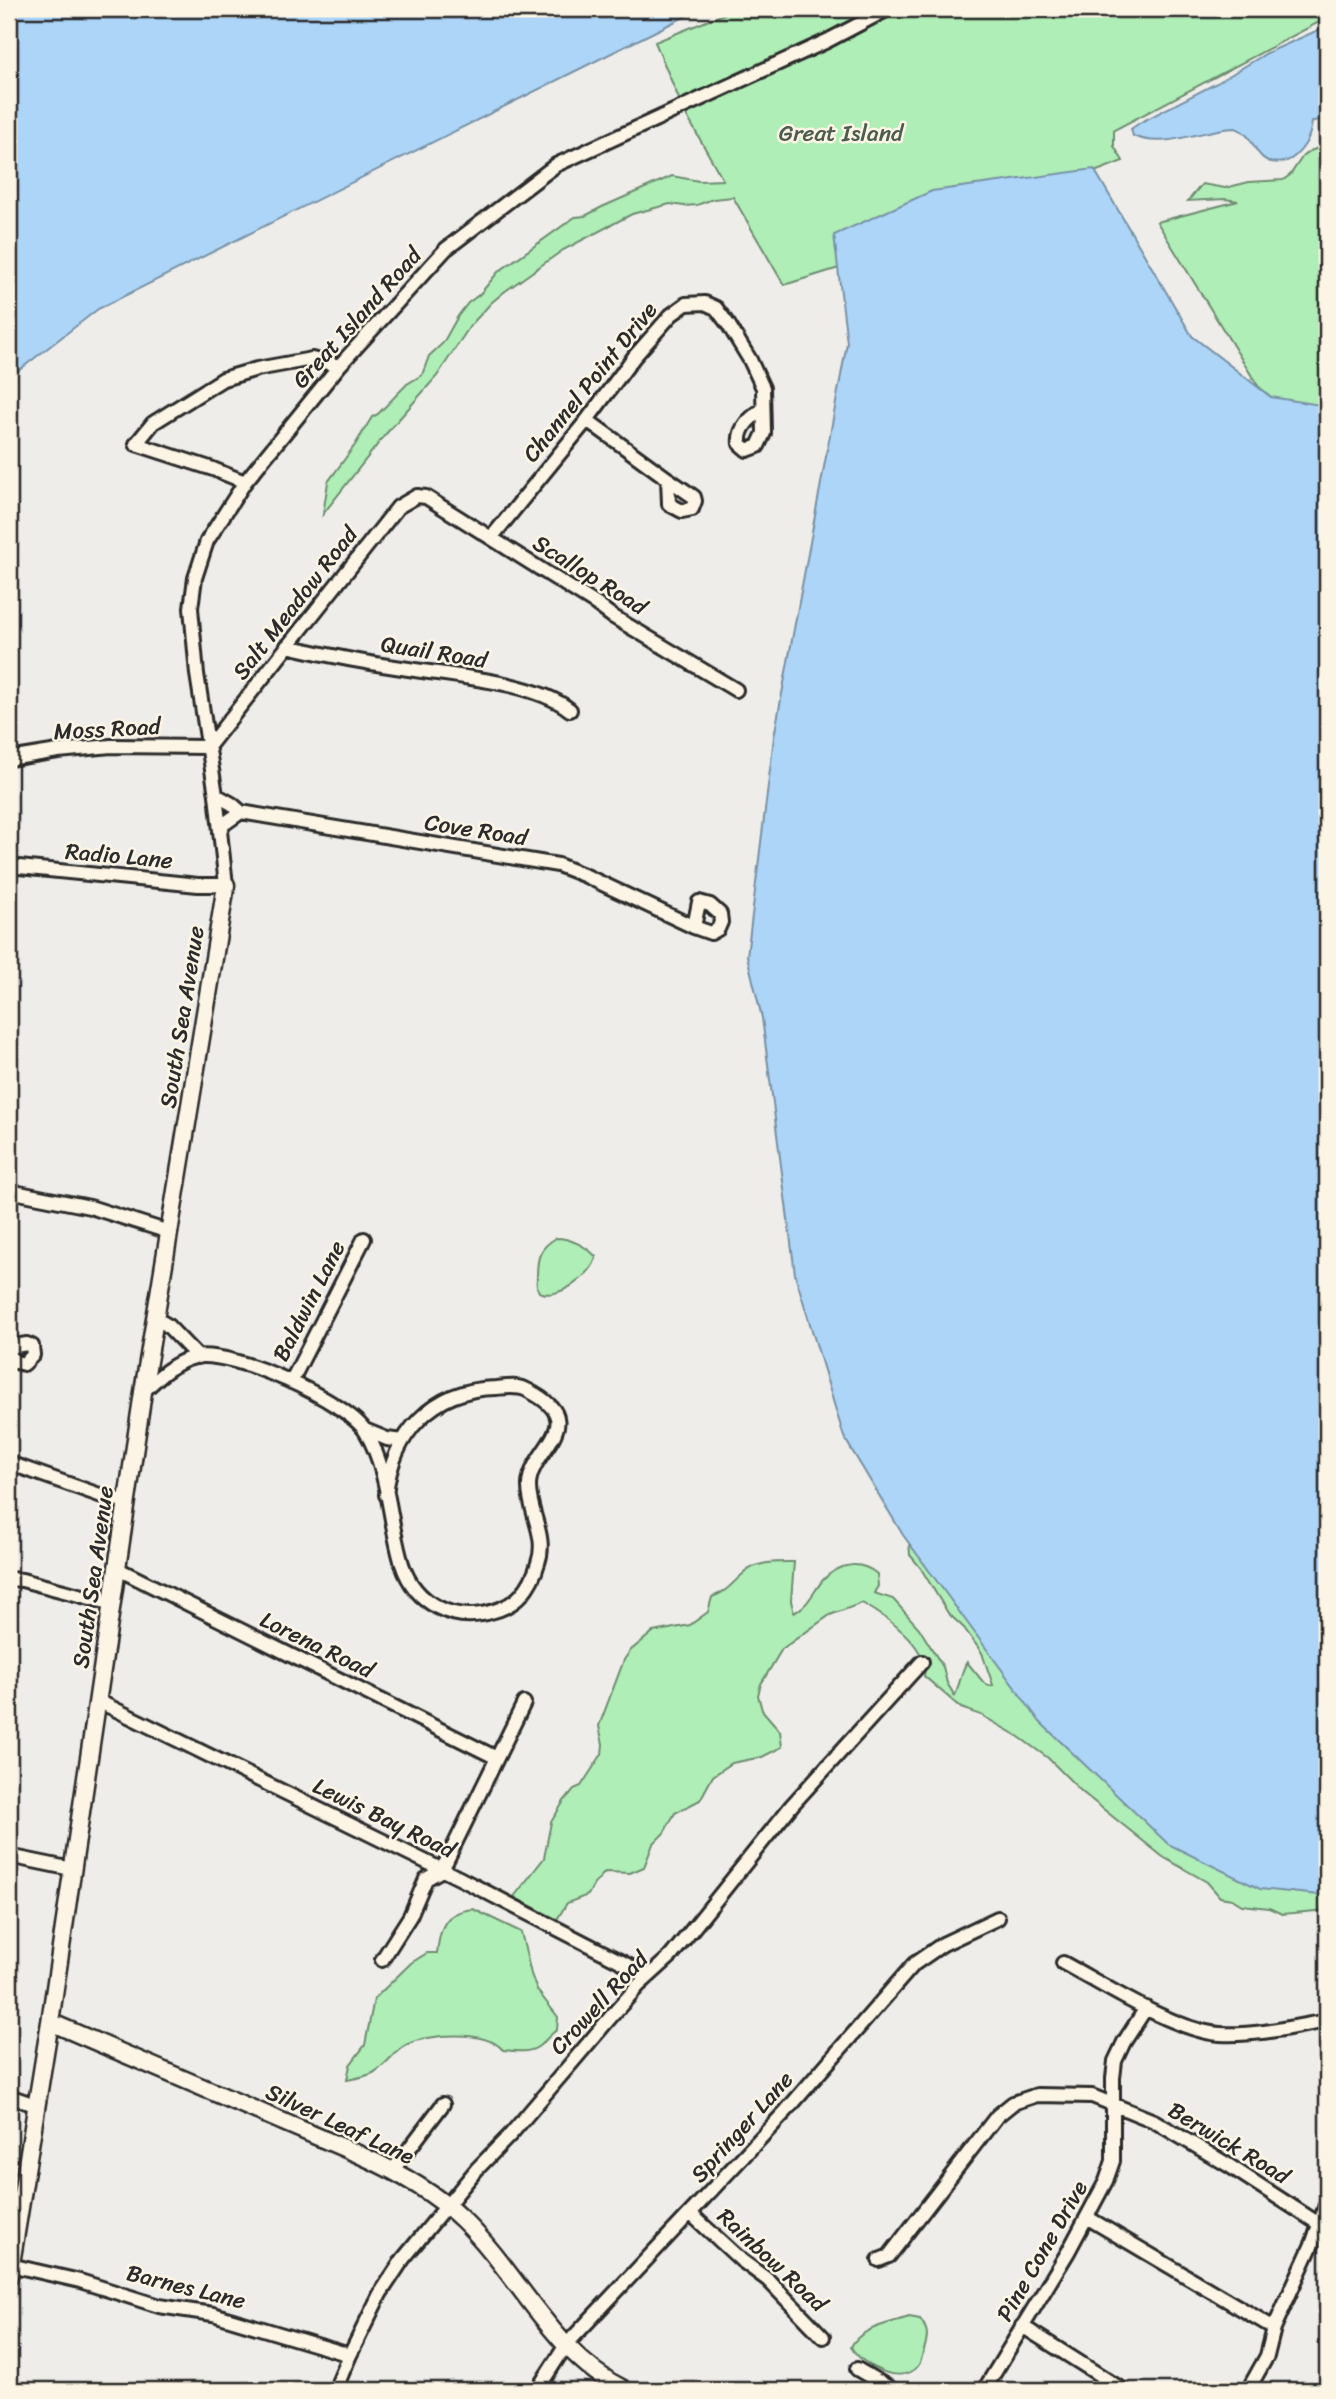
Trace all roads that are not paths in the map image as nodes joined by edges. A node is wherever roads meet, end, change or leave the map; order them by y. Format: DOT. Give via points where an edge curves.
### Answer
graph roads {
  1 [pos="888,9"];
  2 [pos="339,366"];
  3 [pos="762,410"];
  4 [pos="587,420"];
  5 [pos="668,479"];
  6 [pos="245,482"];
  7 [pos="422,496"];
  8 [pos="491,538"];
  9 [pos="287,646"];
  10 [pos="736,690"];
  11 [pos="570,710"];
  12 [pos="208,747"];
  13 [pos="9,759"];
  14 [pos="216,795"];
  15 [pos="241,812"];
  16 [pos="220,832"];
  17 [pos="9,866"];
  18 [pos="226,885"];
  19 [pos="694,927"];
  20 [pos="9,1191"];
  21 [pos="169,1232"];
  22 [pos="364,1239"];
  23 [pos="155,1318"];
  24 [pos="9,1347"];
  25 [pos="9,1357"];
  26 [pos="198,1357"];
  27 [pos="291,1382"];
  28 [pos="143,1392"];
  29 [pos="365,1430"];
  30 [pos="402,1441"];
  31 [pos="9,1463"];
  32 [pos="386,1494"];
  33 [pos="128,1502"];
  34 [pos="118,1570"];
  35 [pos="9,1579"];
  36 [pos="113,1604"];
  37 [pos="922,1662"];
  38 [pos="98,1700"];
  39 [pos="524,1703"];
  40 [pos="497,1758"];
  41 [pos="9,1856"];
  42 [pos="72,1869"];
  43 [pos="442,1870"];
  44 [pos="998,1918"];
  45 [pos="382,1960"];
  46 [pos="1063,1963"];
  47 [pos="649,1976"];
  48 [pos="1146,2008"];
  49 [pos="1327,2021"];
  50 [pos="50,2022"];
  51 [pos="9,2095"];
  52 [pos="443,2104"];
  53 [pos="35,2105"];
  54 [pos="1113,2105"];
  55 [pos="393,2170"];
  56 [pos="1327,2202"];
  57 [pos="446,2206"];
  58 [pos="691,2214"];
  59 [pos="1088,2218"];
  60 [pos="1319,2224"];
  61 [pos="879,2260"];
  62 [pos="10,2271"];
  63 [pos="1022,2326"];
  64 [pos="1274,2328"];
  65 [pos="823,2337"];
  66 [pos="566,2346"];
  67 [pos="349,2355"];
  68 [pos="857,2369"];
  69 [pos="335,2390"];
  70 [pos="537,2390"];
  71 [pos="625,2390"];
  72 [pos="892,2390"];
  73 [pos="984,2390"];
  74 [pos="1123,2390"];
  75 [pos="1248,2390"];
  1 -- 2 [label="street, Great Island Road" via="556,165 446,249"];
  2 -- 6 [label="street, Great Island Road"];
  2 -- 6 [label="street" via="312,359 223,379 153,423 136,444"];
  3 -- 4 [label="street, Channel Point Drive" via="760,379 728,324 710,304 695,303 680,307 660,327"];
  4 -- 5 [label="street"];
  4 -- 8 [label="street, Channel Point Drive"];
  6 -- 12 [label="street, Great Island Road" via="207,541 192,593 194,653"];
  7 -- 8 [label="street, Scallop Road"];
  7 -- 9 [label="street, Salt Meadow Road" via="398,507"];
  8 -- 10 [label="street, Scallop Road"];
  9 -- 11 [label="street, Quail Road" via="509,685 550,698"];
  9 -- 12 [label="street, Salt Meadow Road"];
  12 -- 13 [label="street, Moss Road" via="111,746"];
  12 -- 14 [label="street, Great Island Road"];
  14 -- 15 [label="street, Cove Road"];
  14 -- 16 [label="street, Great Island Road"];
  15 -- 16 [label="street"];
  15 -- 19 [label="street, Cove Road" via="558,865"];
  16 -- 18 [label="street, Great Island Road"];
  17 -- 18 [label="street, Radio Lane"];
  18 -- 21 [label="street, South Sea Avenue"];
  20 -- 21 [label="street" via="77,1204"];
  21 -- 23 [label="street, South Sea Avenue"];
  22 -- 27 [label="street, Baldwin Lane"];
  23 -- 26 [label="street"];
  23 -- 28 [label="street, South Sea Avenue"];
  24 -- 25 [label="street" via="27,1344 33,1355 23,1363"];
  26 -- 27 [label="street" via="233,1362"];
  26 -- 28 [label="street" via="164,1372"];
  27 -- 29 [label="street" via="349,1413"];
  28 -- 33 [label="street, South Sea Avenue"];
  29 -- 30 [label="street"];
  29 -- 32 [label="street"];
  30 -- 32 [label="street"];
  30 -- 32 [label="street" via="428,1411 478,1388 522,1387 549,1404 557,1426 529,1485 542,1551 529,1584 511,1603 475,1615 449,1613 424,1599 405,1572"];
  31 -- 33 [label="street"];
  33 -- 34 [label="street, South Sea Avenue"];
  34 -- 36 [label="street, South Sea Avenue"];
  34 -- 40 [label="street, Lorena Road"];
  35 -- 36 [label="street"];
  36 -- 38 [label="street, South Sea Avenue"];
  37 -- 47 [label="street, Crowell Road" via="792,1805 671,1956"];
  38 -- 42 [label="street, South Sea Avenue"];
  38 -- 43 [label="street, Lewis Bay Road"];
  39 -- 40 [label="street"];
  40 -- 43 [label="street"];
  41 -- 42 [label="street"];
  42 -- 50 [label="street, South Sea Avenue"];
  43 -- 45 [label="street" via="426,1879 410,1916"];
  43 -- 47 [label="street, Lewis Bay Road"];
  44 -- 58 [label="street, Springer Lane" via="943,1944 914,1964"];
  46 -- 48 [label="street"];
  47 -- 57 [label="street, Crowell Road"];
  48 -- 49 [label="street" via="1217,2034"];
  48 -- 54 [label="street, Pine Cone Drive" via="1115,2061"];
  50 -- 53 [label="street, South Sea Avenue"];
  50 -- 55 [label="street, Silver Leaf Lane"];
  51 -- 53 [label="street"];
  52 -- 55 [label="street"];
  53 -- 62 [label="street, South Sea Avenue"];
  54 -- 59 [label="street, Pine Cone Drive" via="1113,2161"];
  54 -- 60 [label="street, Berwick Road" via="1154,2121"];
  54 -- 61 [label="street, Berwick Road" via="1092,2096 1061,2094 1013,2103 985,2131 889,2256"];
  55 -- 57 [label="street, Silver Leaf Lane"];
  56 -- 60 [label="street"];
  57 -- 66 [label="street, Silver Leaf Lane" via="489,2249"];
  57 -- 67 [label="street, Crowell Road" via="380,2294"];
  58 -- 65 [label="street, Rainbow Road" via="768,2280"];
  58 -- 66 [label="street, Springer Lane"];
  59 -- 63 [label="street, Pine Cone Drive"];
  59 -- 64 [label="street"];
  60 -- 64 [label="street"];
  62 -- 67 [label="street, Barnes Lane" via="80,2281"];
  63 -- 73 [label="street, Pine Cone Drive"];
  63 -- 74 [label="street"];
  64 -- 75 [label="street" via="1267,2356"];
  66 -- 70 [label="street, Springer Lane"];
  66 -- 71 [label="street, Silver Leaf Lane"];
  67 -- 69 [label="street, Crowell Road"];
  68 -- 72 [label="street"];
}
